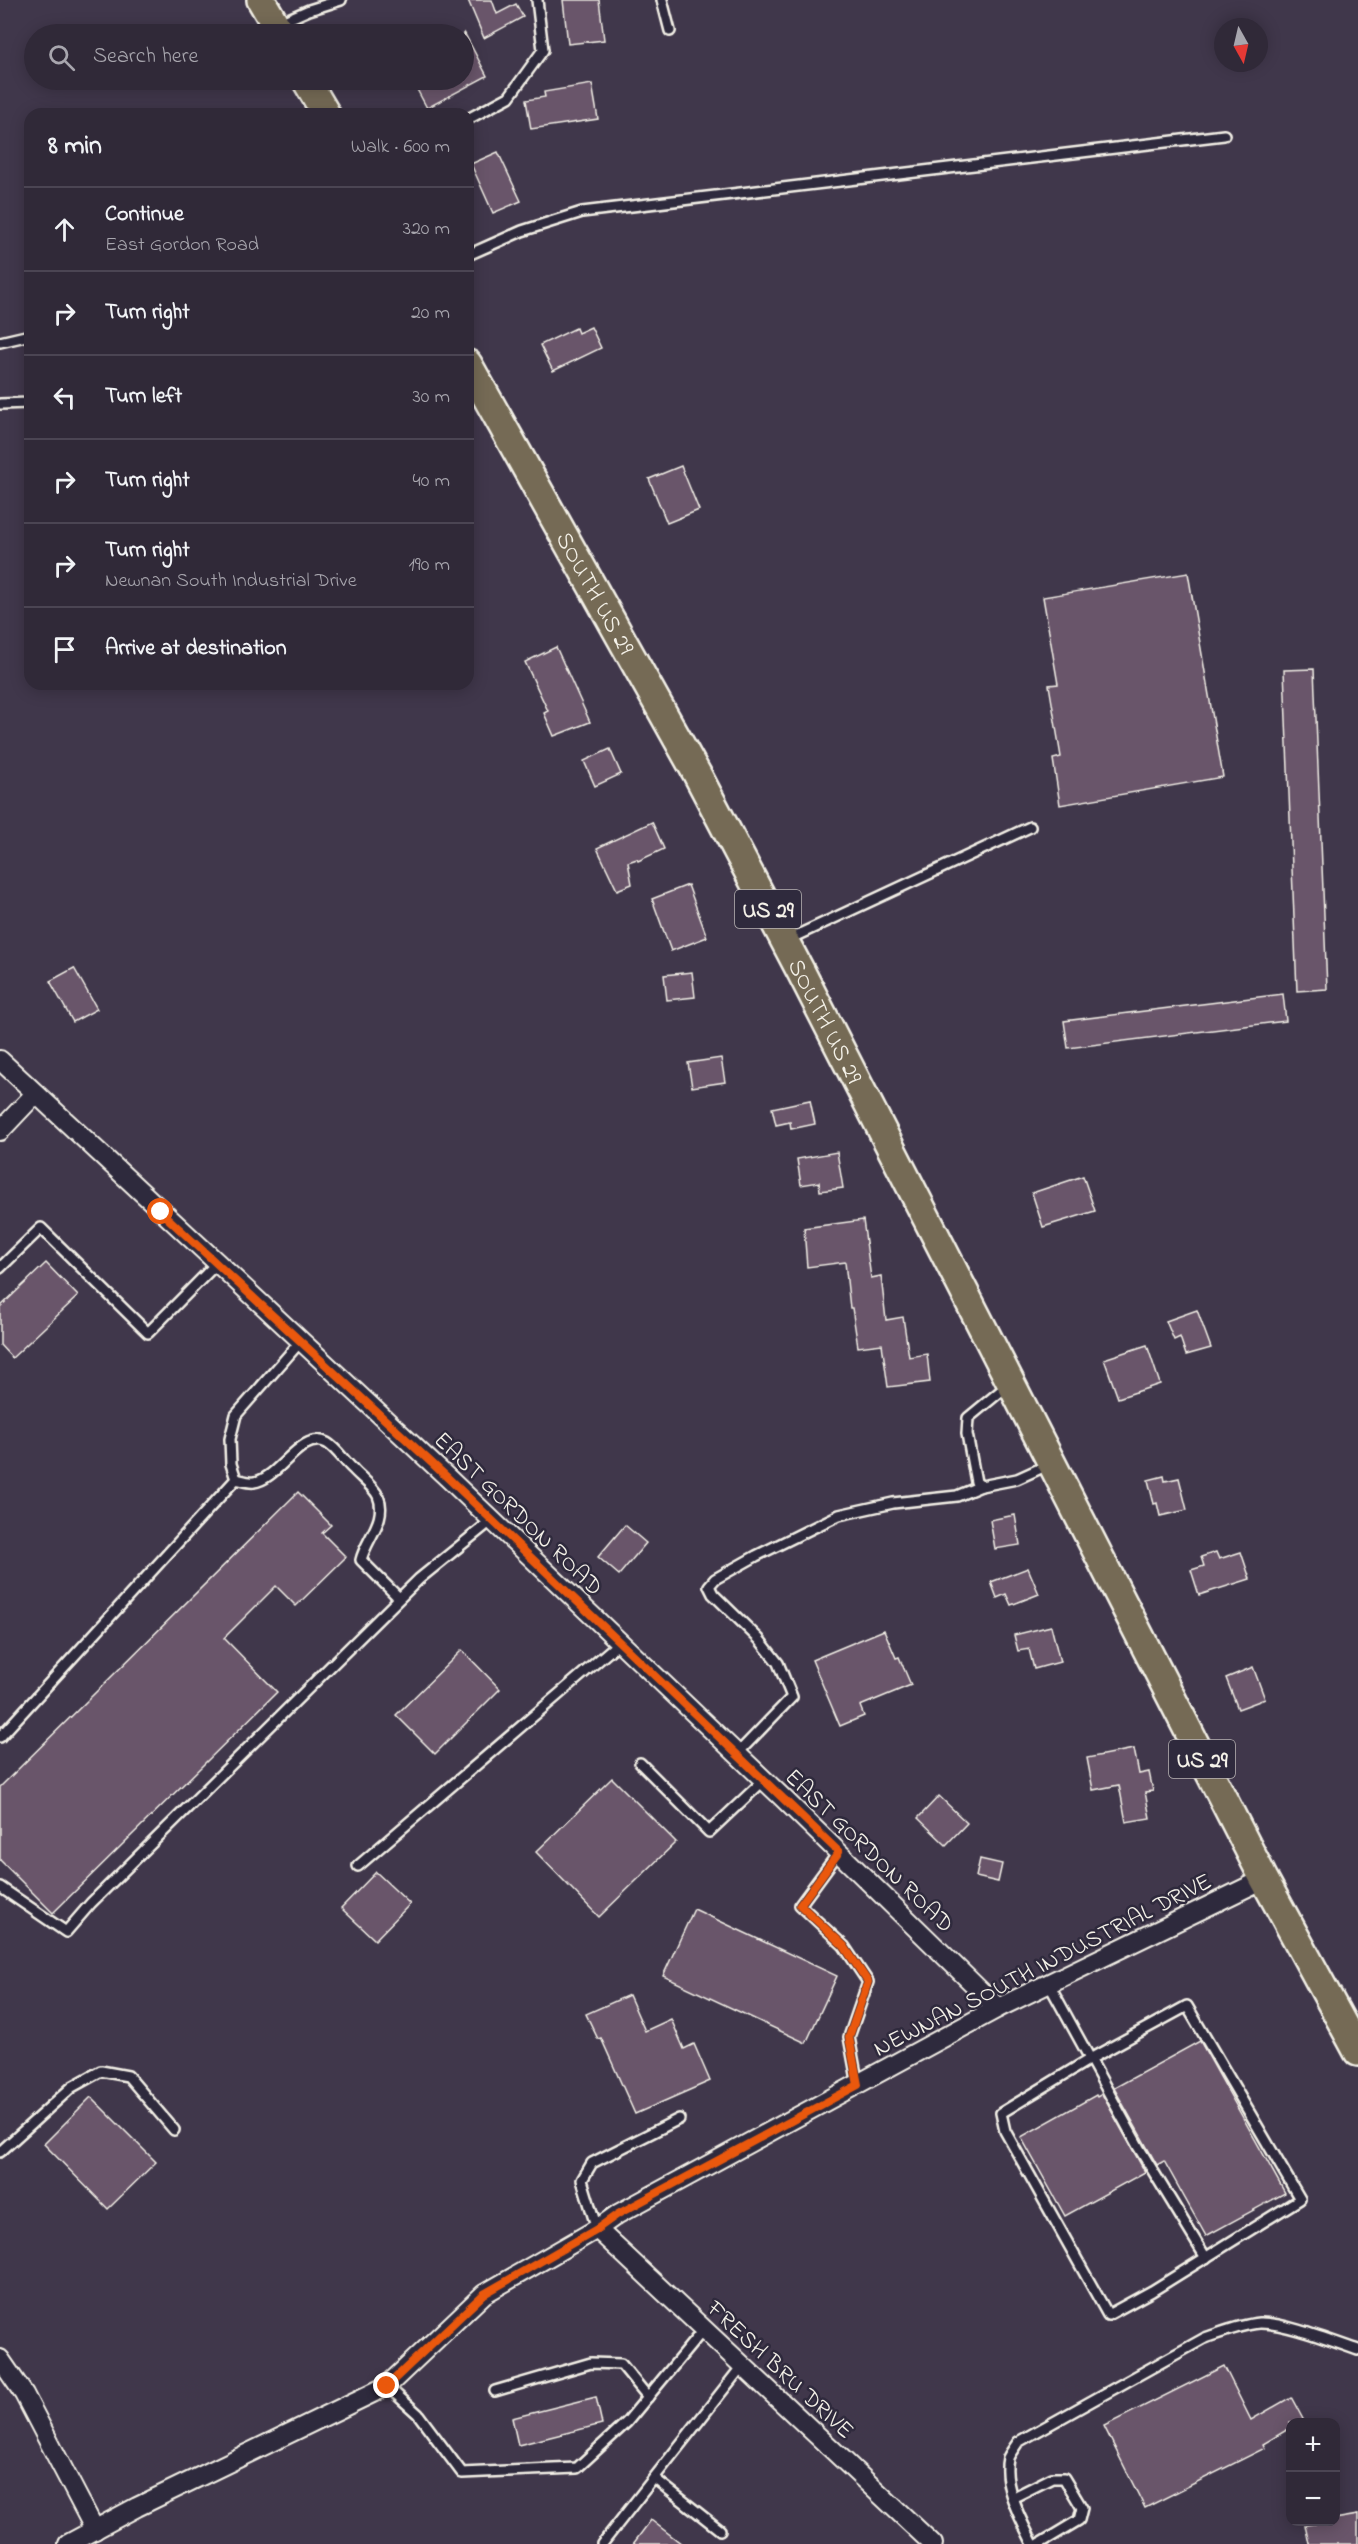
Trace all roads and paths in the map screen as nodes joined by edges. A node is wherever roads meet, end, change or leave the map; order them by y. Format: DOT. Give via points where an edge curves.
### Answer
graph roads {
  1 [pos="261,0"];
  2 [pos="341,0"];
  3 [pos="537,0"];
  4 [pos="662,0"];
  5 [pos="275,24"];
  6 [pos="287,24"];
  7 [pos="670,31"];
  8 [pos="312,90"];
  9 [pos="322,108"];
  10 [pos="474,116"];
  11 [pos="1224,135"];
  12 [pos="474,252"];
  13 [pos="24,336"];
  14 [pos="0,342"];
  15 [pos="474,375"];
  16 [pos="24,403"];
  17 [pos="0,404"];
  18 [pos="1030,827"];
  19 [pos="785,941"];
  20 [pos="0,1060"];
  21 [pos="35,1094"];
  22 [pos="0,1131"];
  23 [pos="217,1263"];
  24 [pos="0,1268"];
  25 [pos="300,1341"];
  26 [pos="1010,1384"];
  27 [pos="1051,1464"];
  28 [pos="236,1479"];
  29 [pos="981,1486"];
  30 [pos="492,1520"];
  31 [pos="399,1598"];
  32 [pos="620,1642"];
  33 [pos="0,1737"];
  34 [pos="738,1754"];
  35 [pos="640,1763"];
  36 [pos="764,1780"];
  37 [pos="839,1852"];
  38 [pos="358,1866"];
  39 [pos="1264,1878"];
  40 [pos="0,1887"];
  41 [pos="1049,1984"];
  42 [pos="998,2008"];
  43 [pos="1358,2052"];
  44 [pos="1090,2059"];
  45 [pos="858,2085"];
  46 [pos="679,2119"];
  47 [pos="174,2130"];
  48 [pos="0,2152"];
  49 [pos="597,2229"];
  50 [pos="1206,2258"];
  51 [pos="704,2329"];
  52 [pos="1358,2350"];
  53 [pos="0,2360"];
  54 [pos="742,2366"];
  55 [pos="387,2386"];
  56 [pos="495,2391"];
  57 [pos="648,2397"];
  58 [pos="654,2478"];
  59 [pos="1014,2497"];
  60 [pos="95,2530"];
  61 [pos="720,2530"];
  62 [pos="68,2544"];
  63 [pos="602,2544"];
  64 [pos="933,2544"];
  65 [pos="1032,2544"];
  66 [pos="1039,2544"];
  1 -- 5 [label="main road"];
  2 -- 6 [label="lane" via="309,9"];
  3 -- 10 [label="lane" via="543,50 508,98"];
  4 -- 7 [label="lane"];
  8 -- 9 [label="main road"];
  11 -- 12 [label="lane" via="582,212 522,231"];
  13 -- 14 [label="lane"];
  15 -- 19 [label="main road, SOUTH US 29 / US 29" via="697,774"];
  16 -- 17 [label="lane"];
  18 -- 19 [label="lane"];
  19 -- 26 [label="main road, SOUTH US 29 / US 29"];
  20 -- 21 [label="street, EAST GORDON ROAD"];
  21 -- 22 [label="street"];
  21 -- 23 [label="street, EAST GORDON ROAD"];
  23 -- 24 [label="lane" via="148,1333 41,1228"];
  23 -- 25 [label="street, EAST GORDON ROAD"];
  25 -- 28 [label="lane" via="236,1415 230,1439"];
  25 -- 30 [label="street, EAST GORDON ROAD"];
  26 -- 27 [label="main road, SOUTH US 29 / US 29"];
  26 -- 29 [label="lane" via="968,1418 976,1482"];
  27 -- 29 [label="lane" via="1017,1479"];
  27 -- 39 [label="main road, US 29"];
  28 -- 31 [label="lane" via="253,1482 266,1477 303,1446 315,1441 327,1443 378,1495 378,1524 361,1560"];
  28 -- 33 [label="lane"];
  29 -- 34 [label="lane" via="957,1496 893,1503 839,1515 715,1579 709,1586 713,1594 759,1639 777,1663 792,1697"];
  30 -- 31 [label="lane"];
  30 -- 32 [label="street, EAST GORDON ROAD"];
  31 -- 40 [label="lane" via="66,1932"];
  32 -- 34 [label="street, EAST GORDON ROAD"];
  32 -- 38 [label="lane"];
  34 -- 36 [label="street, EAST GORDON ROAD"];
  35 -- 36 [label="lane" via="709,1832"];
  36 -- 37 [label="street, EAST GORDON ROAD"];
  37 -- 42 [label="street, EAST GORDON ROAD"];
  37 -- 45 [label="lane" via="800,1905 844,1946 868,1982 849,2037"];
  39 -- 41 [label="street, NEWNAN SOUTH INDUSTRIAL DRIVE"];
  39 -- 43 [label="main road, US 29"];
  41 -- 42 [label="street, NEWNAN SOUTH INDUSTRIAL DRIVE"];
  41 -- 44 [label="lane"];
  42 -- 45 [label="street, NEWNAN SOUTH INDUSTRIAL DRIVE"];
  44 -- 50 [label="lane"];
  44 -- 50 [label="lane" via="1187,2006 1300,2199"];
  44 -- 50 [label="lane" via="1001,2114 1005,2131 1108,2315"];
  45 -- 49 [label="street, NEWNAN SOUTH INDUSTRIAL DRIVE"];
  46 -- 49 [label="lane" via="592,2163 582,2180"];
  47 -- 48 [label="lane" via="128,2076 101,2071 72,2087"];
  49 -- 51 [label="street, FRESH BRU DRIVE"];
  49 -- 55 [label="street, NEWNAN SOUTH INDUSTRIAL DRIVE" via="484,2294"];
  51 -- 54 [label="street, FRESH BRU DRIVE"];
  51 -- 57 [label="lane"];
  52 -- 59 [label="lane" via="1262,2323 1205,2338 1017,2442 1008,2458 1008,2481"];
  53 -- 60 [label="street" via="24,2394"];
  54 -- 58 [label="lane"];
  54 -- 64 [label="street, FRESH BRU DRIVE"];
  55 -- 57 [label="lane" via="418,2414 462,2473 577,2468"];
  55 -- 60 [label="street, NEWNAN SOUTH INDUSTRIAL DRIVE"];
  56 -- 57 [label="lane" via="591,2363 621,2364"];
  58 -- 61 [label="lane"];
  58 -- 63 [label="lane"];
  59 -- 65 [label="lane"];
  59 -- 66 [label="lane" via="1053,2478 1064,2478 1082,2508 1079,2520"];
  60 -- 62 [label="street, NEWNAN SOUTH INDUSTRIAL DRIVE"];
}
